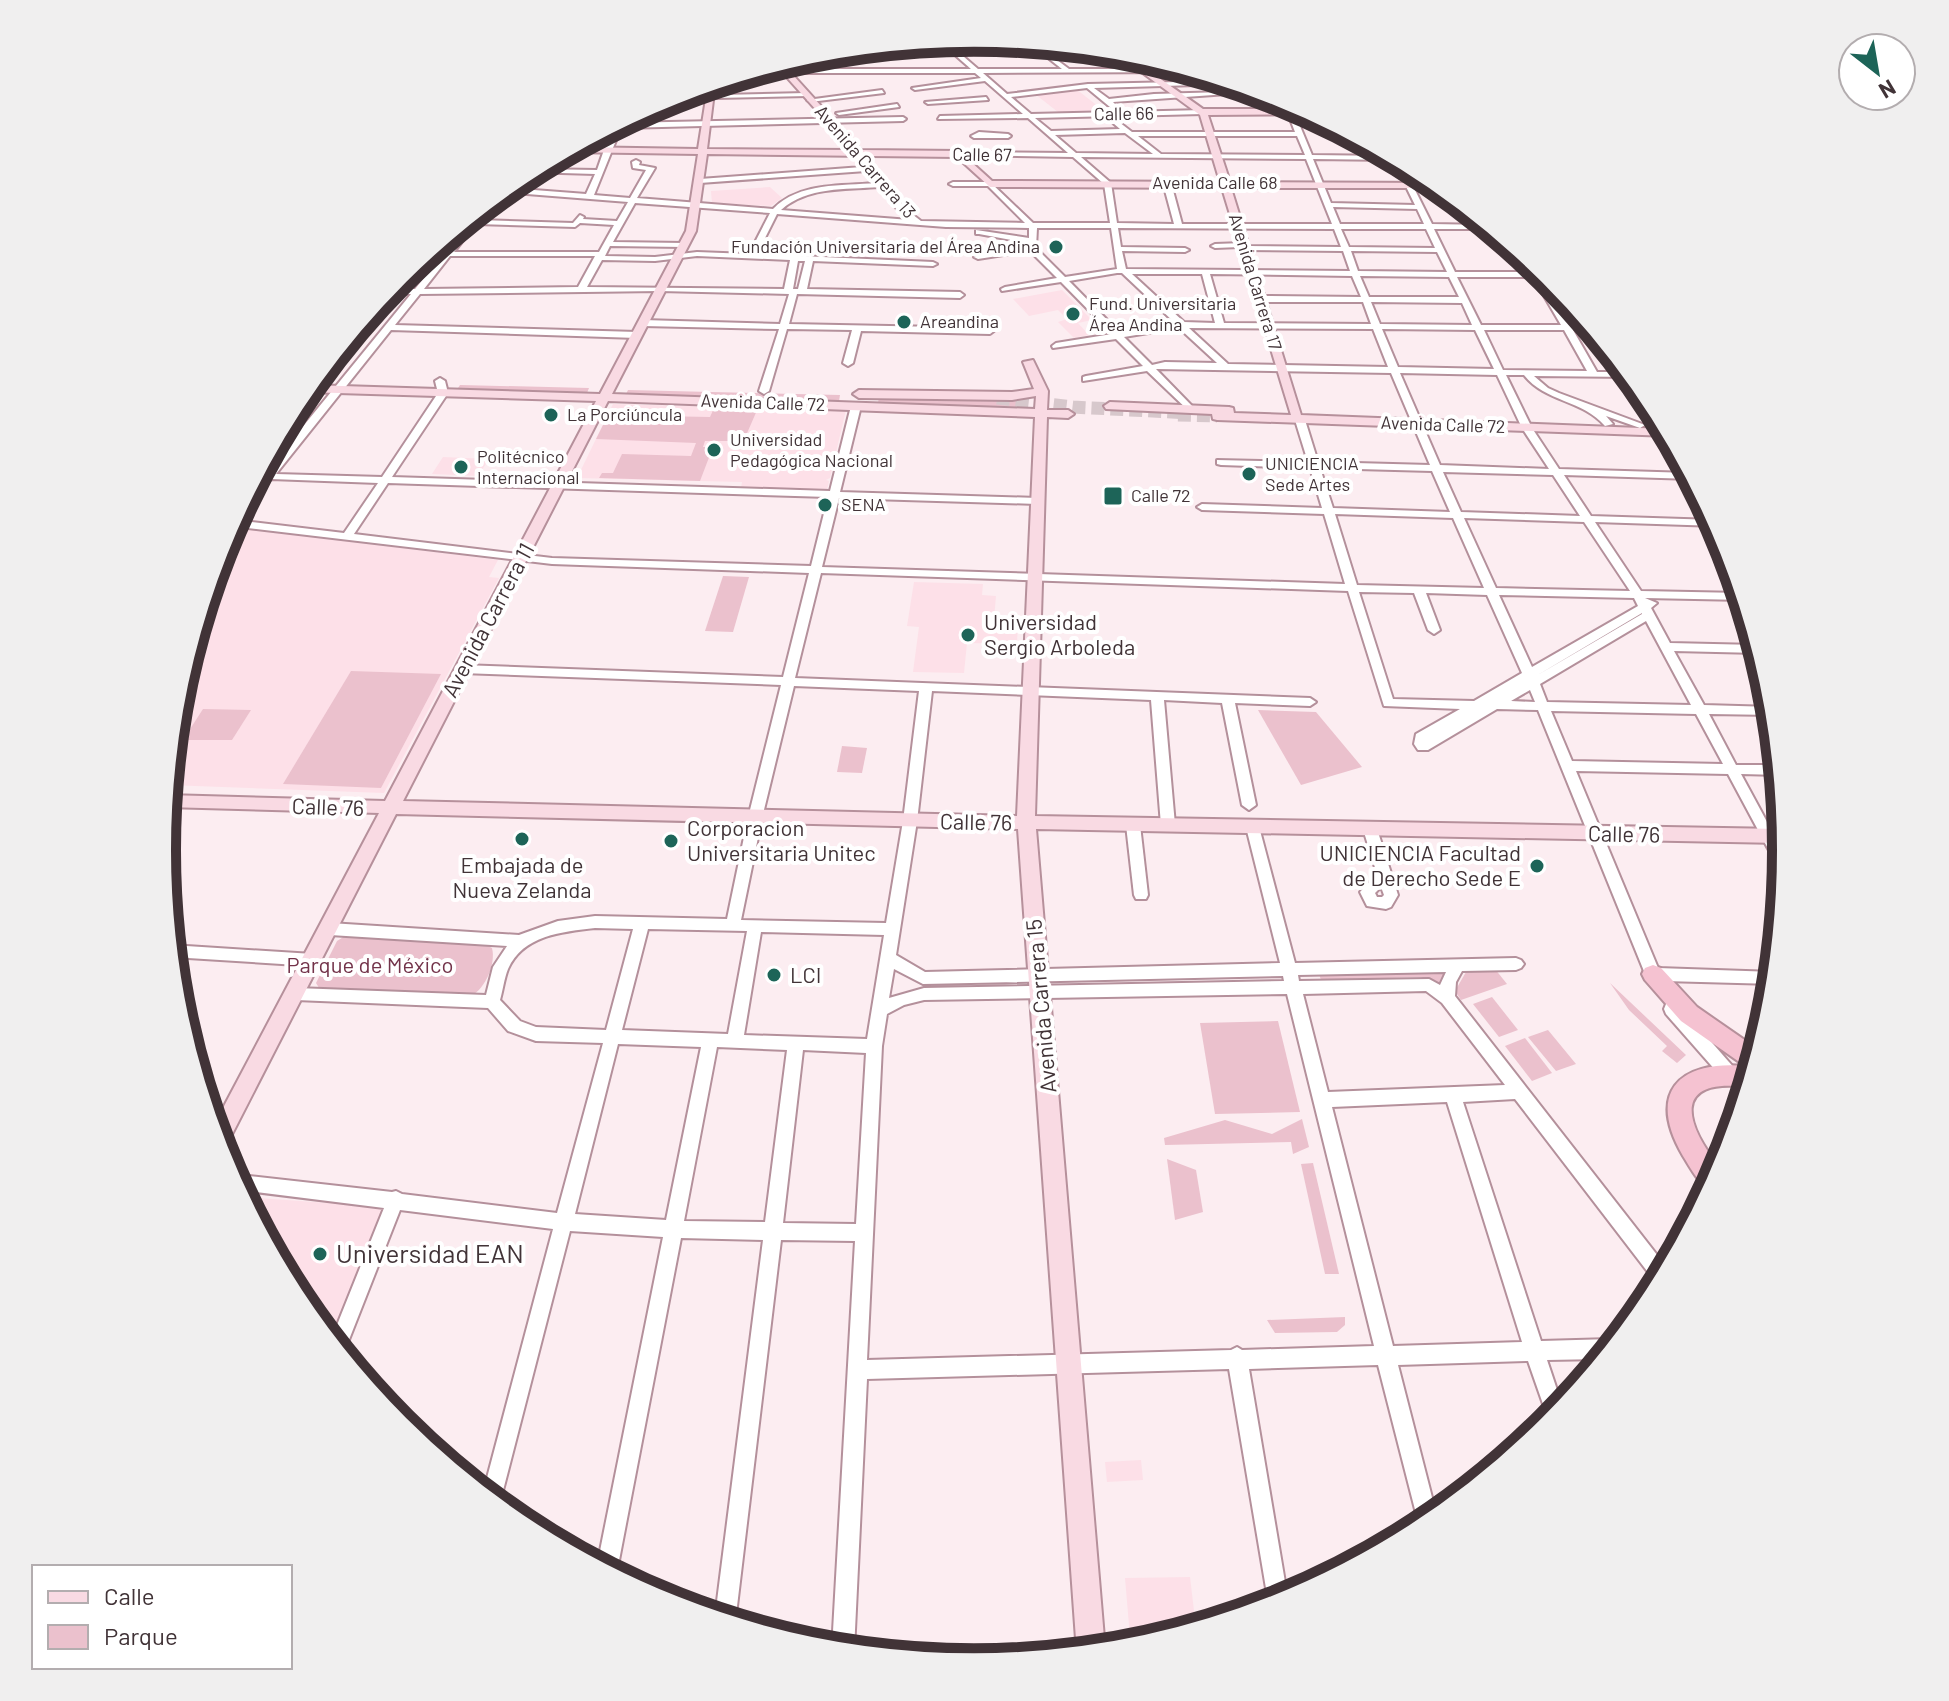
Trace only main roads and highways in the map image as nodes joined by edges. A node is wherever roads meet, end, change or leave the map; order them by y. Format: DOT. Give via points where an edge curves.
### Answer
graph roads {
  1 [pos="1144,70"];
  2 [pos="788,74"];
  3 [pos="710,97"];
  4 [pos="1275,111"];
  5 [pos="1203,112"];
  6 [pos="592,150"];
  7 [pos="704,151"];
  8 [pos="859,153"];
  9 [pos="1225,183"];
  10 [pos="990,184"];
  11 [pos="1415,185"];
  12 [pos="1029,362"];
  13 [pos="331,378"];
  14 [pos="442,387"];
  15 [pos="323,389"];
  16 [pos="1042,391"];
  17 [pos="607,392"];
  18 [pos="858,400"];
  19 [pos="931,402"];
  20 [pos="1110,406"];
  21 [pos="1041,413"];
  22 [pos="1068,414"];
  23 [pos="1217,415"];
  24 [pos="1298,417"];
  25 [pos="1125,419"];
  26 [pos="1526,425"];
  27 [pos="1650,425"];
  28 [pos="1654,432"];
  29 [pos="178,801"];
  30 [pos="391,809"];
  31 [pos="1026,823"];
  32 [pos="1772,836"];
  33 [pos="1653,974"];
  34 [pos="1747,1054"];
  35 [pos="1739,1081"];
  36 [pos="225,1126"];
  37 [pos="1706,1169"];
  38 [pos="1090,1640"];
  1 -- 5 [label="main road"];
  2 -- 8 [label="main road, Avenida Carrera 13"];
  3 -- 7 [label="main road, Avenida Carrera 11"];
  4 -- 5 [label="main road, Calle 66"];
  5 -- 9 [label="main road, Avenida Carrera 17"];
  6 -- 7 [label="main road, Calle 67"];
  7 -- 8 [label="main road, Calle 67"];
  7 -- 17 [label="main road, Avenida Carrera 11" via="697,205 684,245"];
  8 -- 10 [label="main road, Calle 67" via="959,154"];
  9 -- 10 [label="main road, Avenida Calle 68"];
  9 -- 11 [label="main road, Avenida Calle 68"];
  9 -- 24 [label="main road, Avenida Carrera 17"];
  12 -- 16 [label="main road, Avenida Carrera 15"];
  13 -- 14 [label="main road, Avenida Calle 72"];
  14 -- 15 [label="main road, Avenida Calle 72"];
  14 -- 17 [label="main road, Avenida Calle 72"];
  16 -- 18 [label="main road"];
  16 -- 21 [label="main road, Avenida Carrera 15"];
  17 -- 18 [label="main road, Avenida Calle 72"];
  17 -- 18 [label="main road, Avenida Calle 72" via="764,391"];
  17 -- 30 [label="main road, Avenida Carrera 11"];
  18 -- 19 [label="main road, Avenida Calle 72"];
  18 -- 21 [label="main road"];
  20 -- 24 [label="main road"];
  21 -- 22 [label="main road"];
  21 -- 31 [label="main road, Avenida Carrera 15"];
  23 -- 24 [label="main road, Avenida Calle 72"];
  24 -- 25 [label="main road"];
  24 -- 26 [label="main road, Avenida Calle 72"];
  26 -- 27 [label="main road, Avenida Calle 72"];
  26 -- 28 [label="main road, Avenida Calle 72"];
  29 -- 30 [label="main road, Calle 76"];
  30 -- 31 [label="main road, Calle 76"];
  30 -- 36 [label="main road, Avenida Carrera 11"];
  31 -- 32 [label="main road, Calle 76"];
  31 -- 38 [label="main road, Avenida Carrera 15"];
  33 -- 34 [label="highway" via="1689,1014"];
  35 -- 37 [label="highway" via="1687,1086 1678,1101 1687,1143"];
}
